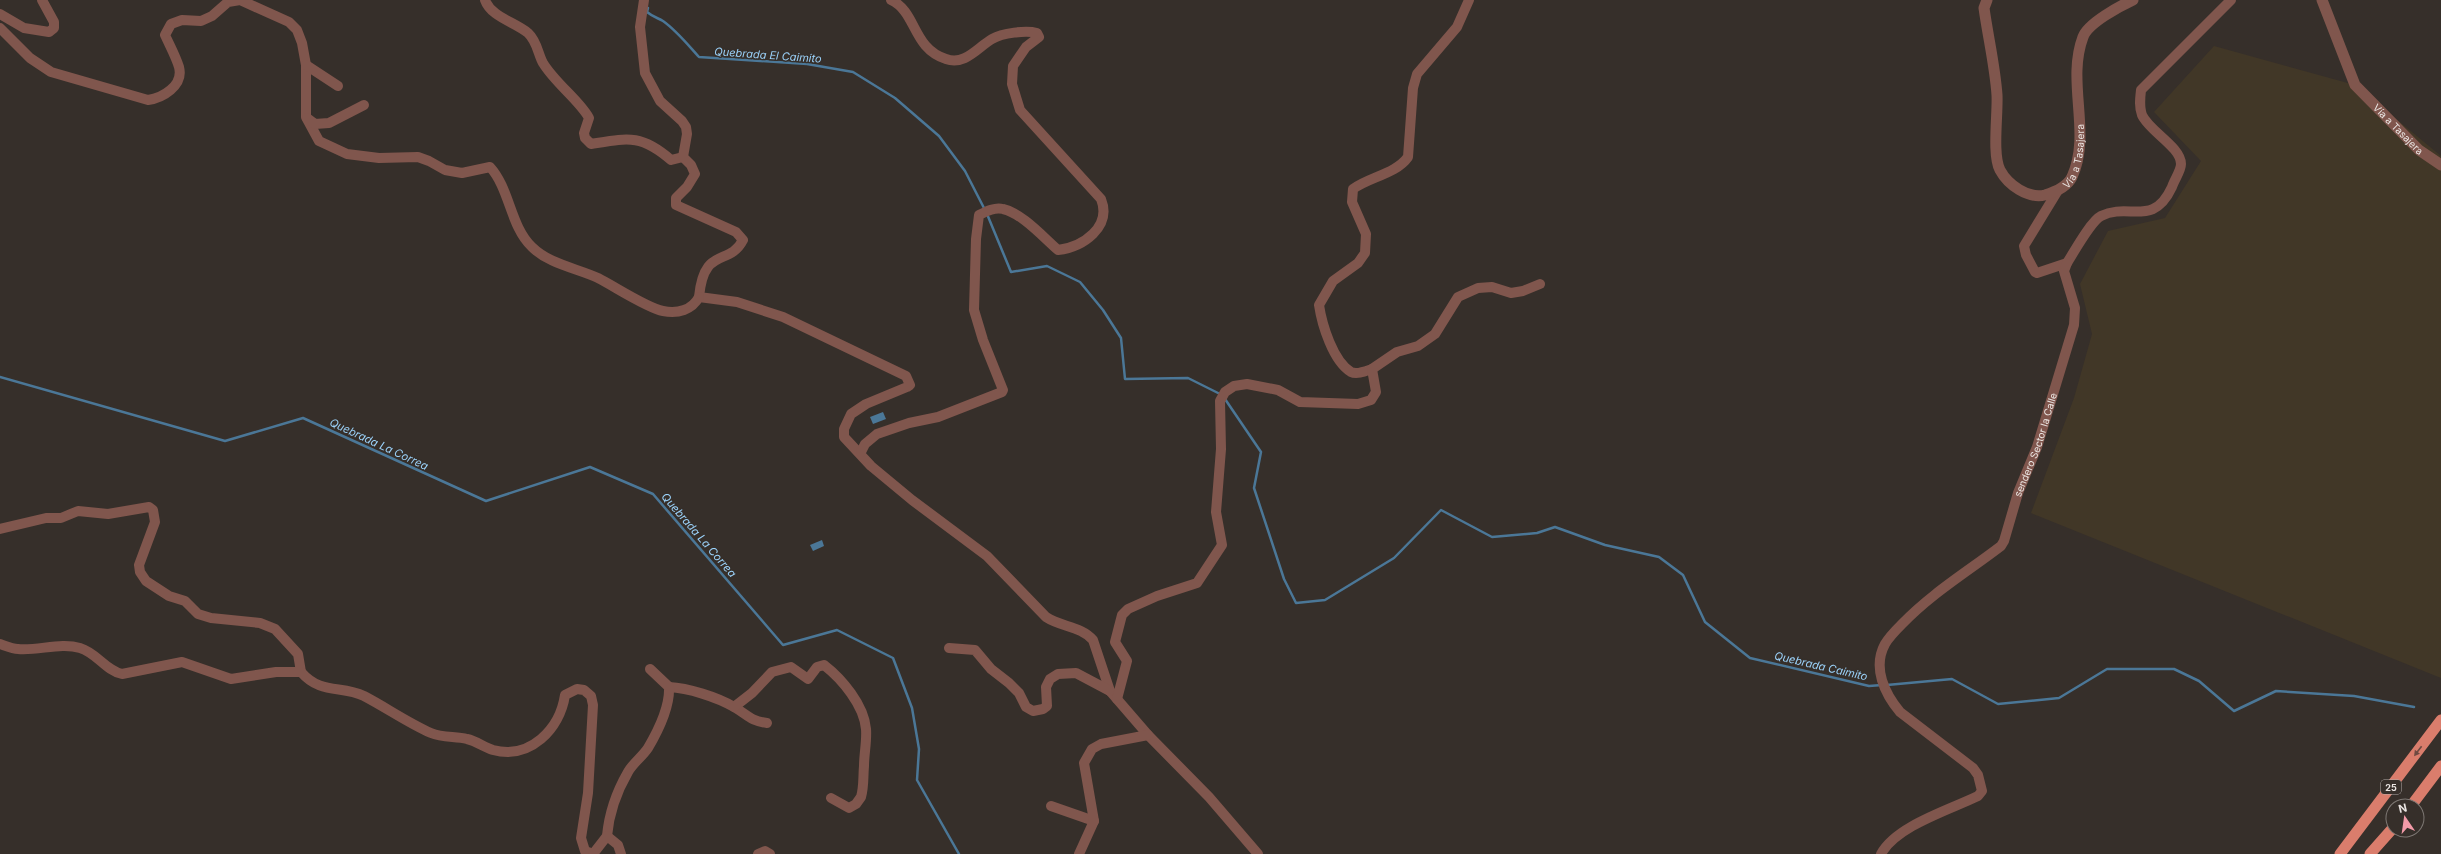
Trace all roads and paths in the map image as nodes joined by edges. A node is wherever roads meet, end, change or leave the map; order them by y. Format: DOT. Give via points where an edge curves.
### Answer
graph roads {
  1 [pos="42,0"];
  2 [pos="485,0"];
  3 [pos="644,0"];
  4 [pos="891,0"];
  5 [pos="1469,0"];
  6 [pos="1987,0"];
  7 [pos="2133,0"];
  8 [pos="2231,0"];
  9 [pos="2322,0"];
  10 [pos="0,14"];
  11 [pos="0,28"];
  12 [pos="306,65"];
  13 [pos="338,86"];
  14 [pos="364,105"];
  15 [pos="306,117"];
  16 [pos="683,156"];
  17 [pos="2441,165"];
  18 [pos="2057,192"];
  19 [pos="2067,263"];
  20 [pos="1540,284"];
  21 [pos="699,297"];
  22 [pos="1372,369"];
  23 [pos="861,452"];
  24 [pos="0,529"];
  25 [pos="0,644"];
  26 [pos="949,648"];
  27 [pos="650,669"];
  28 [pos="301,672"];
  29 [pos="669,687"];
  30 [pos="1110,691"];
  31 [pos="1117,699"];
  32 [pos="734,707"];
  33 [pos="2441,720"];
  34 [pos="767,723"];
  35 [pos="1148,735"];
  36 [pos="2441,766"];
  37 [pos="831,798"];
  38 [pos="2417,798"];
  39 [pos="1051,806"];
  40 [pos="1094,821"];
  41 [pos="607,836"];
  42 [pos="2385,837"];
  43 [pos="593,854"];
  44 [pos="621,854"];
  45 [pos="758,854"];
  46 [pos="770,854"];
  47 [pos="1079,854"];
  48 [pos="1258,854"];
  49 [pos="1881,854"];
  50 [pos="2340,854"];
  51 [pos="2370,854"];
  1 -- 10 [label="street" via="54,22 54,28 49,32 24,28"];
  2 -- 16 [label="street" via="492,11 529,34 546,68 562,89 585,111 588,118 584,133 588,142 591,144 629,138 647,142 671,160"];
  3 -- 16 [label="street" via="640,27 645,73 660,101 686,127"];
  4 -- 23 [label="street" via="900,4 924,46 946,59 969,57 993,38 1002,35 1037,33 1039,37 1026,47 1013,66 1012,84 1020,110 1101,199 1105,208 1104,216 1093,235 1073,248 1058,250 1023,220 1004,209 992,209 980,214 976,239 974,310 1003,390 938,417 909,423 877,434 865,444"];
  5 -- 22 [label="street" via="1457,27 1417,74 1413,88 1408,157 1397,167 1353,189 1352,202 1366,234 1365,253 1358,264 1333,281 1319,305 1322,326 1341,363 1352,372 1362,373"];
  6 -- 18 [label="street, Vía a Tasajera" via="1984,8 1997,95 1996,143 2000,170 2015,188 2038,196"];
  7 -- 18 [label="street, Vía a Tasajera" via="2110,11 2084,35 2077,56 2080,150 2072,179"];
  8 -- 19 [label="street" via="2141,90 2139,106 2142,116 2180,156 2181,166 2170,190 2157,207 2143,212 2115,212 2100,217"];
  9 -- 17 [label="street, Vía a Tasajera" via="2355,85 2419,150"];
  11 -- 12 [label="street" via="30,58 51,72 148,100 160,98 170,92 179,76 180,69 165,35 172,24 182,20 201,21 212,16 228,2 240,0 289,22 297,30"];
  12 -- 13 [label="street"];
  12 -- 15 [label="street"];
  14 -- 15 [label="street" via="328,123 315,124"];
  15 -- 21 [label="street" via="319,141 347,154 379,158 418,157 445,170 462,173 490,167 522,236 544,257 597,278 661,311 689,309 695,305"];
  16 -- 21 [label="street" via="692,165 695,174 688,187 676,198 676,205 736,232 743,240 740,245 713,260 704,271"];
  18 -- 19 [label="street" via="2024,250 2034,272 2037,273"];
  19 -- 49 [label="street, sendero Sector la Calle" via="2064,271 2075,308 2074,325 2042,432 2018,493 2004,541 1995,551 1919,606 1890,636 1881,654 1881,680 1891,701 1900,712 1973,768 1978,775 1982,791 1978,796 1907,829"];
  20 -- 22 [label="street" via="1510,293 1492,287 1478,288 1458,297 1435,334 1418,346 1398,352"];
  21 -- 23 [label="street" via="737,302 783,317 906,376 910,385 866,404 851,414 844,429 844,437"];
  22 -- 31 [label="street" via="1376,392 1371,400 1358,404 1300,402 1278,390 1259,385 1234,386 1225,392 1220,400 1221,449 1216,512 1222,545 1197,583 1136,604 1122,615 1116,642 1127,661 1127,667"];
  23 -- 30 [label="street" via="871,466 912,500 988,556 1046,617 1088,634 1093,640"];
  24 -- 28 [label="street" via="46,518 61,518 78,511 108,514 149,507 153,510 155,522 139,565 146,581 169,596 186,601 198,614 211,618 260,623 275,629 298,654"];
  25 -- 28 [label="street" via="18,649 68,646 80,648 91,653 114,672 122,674 182,662 232,679 276,672"];
  26 -- 30 [label="street" via="975,650 1019,693 1026,707 1033,711 1047,706 1046,687 1050,679 1058,674 1076,673"];
  27 -- 29 [label="street"];
  28 -- 43 [label="street" via="309,681 322,687 362,695 432,733 468,739 494,750 526,749 553,728 565,694 577,689 588,691 594,712 588,793 581,838 585,851"];
  29 -- 32 [label="street" via="689,689"];
  29 -- 41 [label="street" via="668,700 658,727 648,747 629,770 621,786 612,808"];
  30 -- 31 [label="street"];
  31 -- 35 [label="street"];
  32 -- 34 [label="street" via="749,719"];
  32 -- 37 [label="street" via="772,672 791,667 808,679 820,665 831,670 842,681 857,705 864,719 866,737 861,797 849,808"];
  33 -- 50 [label="highway, 25, one-way"];
  35 -- 40 [label="street" via="1100,744 1088,755 1084,763"];
  35 -- 48 [label="street" via="1209,797"];
  36 -- 38 [label="highway"];
  39 -- 40 [label="street"];
  40 -- 47 [label="street"];
  41 -- 43 [label="street"];
  41 -- 44 [label="street" via="618,845"];
  42 -- 51 [label="highway"];
  45 -- 46 [label="street" via="765,851"];
}
